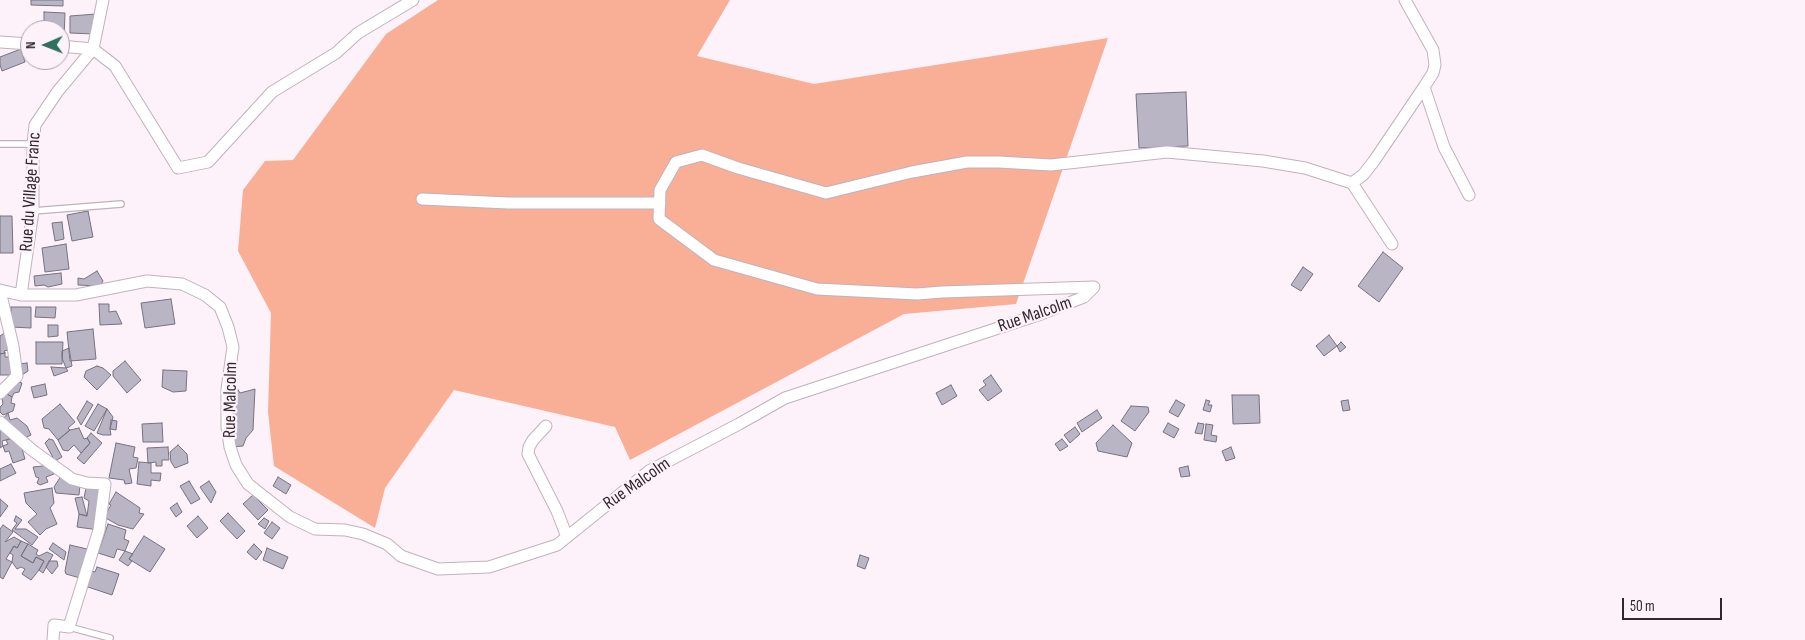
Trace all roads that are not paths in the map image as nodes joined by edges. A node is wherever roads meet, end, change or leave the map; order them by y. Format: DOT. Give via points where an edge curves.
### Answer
graph roads {
  1 [pos="103,0"];
  2 [pos="413,0"];
  3 [pos="1405,0"];
  4 [pos="0,42"];
  5 [pos="20,43"];
  6 [pos="70,47"];
  7 [pos="93,49"];
  8 [pos="1424,87"];
  9 [pos="0,144"];
  10 [pos="33,144"];
  11 [pos="1352,183"];
  12 [pos="1469,195"];
  13 [pos="422,199"];
  14 [pos="660,203"];
  15 [pos="120,204"];
  16 [pos="33,211"];
  17 [pos="1392,244"];
  18 [pos="0,291"];
  19 [pos="21,295"];
  20 [pos="0,393"];
  21 [pos="0,422"];
  22 [pos="546,426"];
  23 [pos="567,537"];
  24 [pos="69,627"];
  25 [pos="110,638"];
  26 [pos="52,640"];
  1 -- 7 [label="street"];
  2 -- 7 [label="street" via="358,32 336,54 272,92 208,162 178,168 116,66"];
  3 -- 8 [label="street" via="1433,50 1435,65"];
  4 -- 5 [label="street"];
  6 -- 7 [label="street"];
  7 -- 10 [label="street, Rue du Village Franc" via="58,91 36,125"];
  8 -- 11 [label="street" via="1374,161"];
  8 -- 12 [label="street" via="1444,148"];
  9 -- 10 [label="lane"];
  10 -- 16 [label="street, Rue du Village Franc"];
  11 -- 14 [label="street" via="1305,168 1264,160 1167,152 1051,165 967,162 826,193 702,155 676,162 660,190"];
  11 -- 17 [label="street"];
  13 -- 14 [label="street"];
  14 -- 23 [label="street, Rue Malcolm" via="659,219 714,260 817,289 917,294 1094,286 1084,297 1041,314 785,398 649,471"];
  15 -- 16 [label="lane"];
  16 -- 19 [label="street, Rue du Village Franc"];
  18 -- 19 [label="street, Rue Malcolm"];
  18 -- 20 [label="street" via="17,376"];
  19 -- 23 [label="street, Rue Malcolm" via="76,295 147,282 182,284 213,301 220,307 233,347 227,389 227,427 236,465 248,484 290,517 315,530 363,534 387,544 401,556 438,569 489,567 557,545"];
  21 -- 24 [label="street" via="72,479 105,484 99,530"];
  22 -- 23 [label="street" via="533,440 528,454 558,511"];
  24 -- 25 [label="lane"];
  24 -- 26 [label="street" via="54,626"];
}
